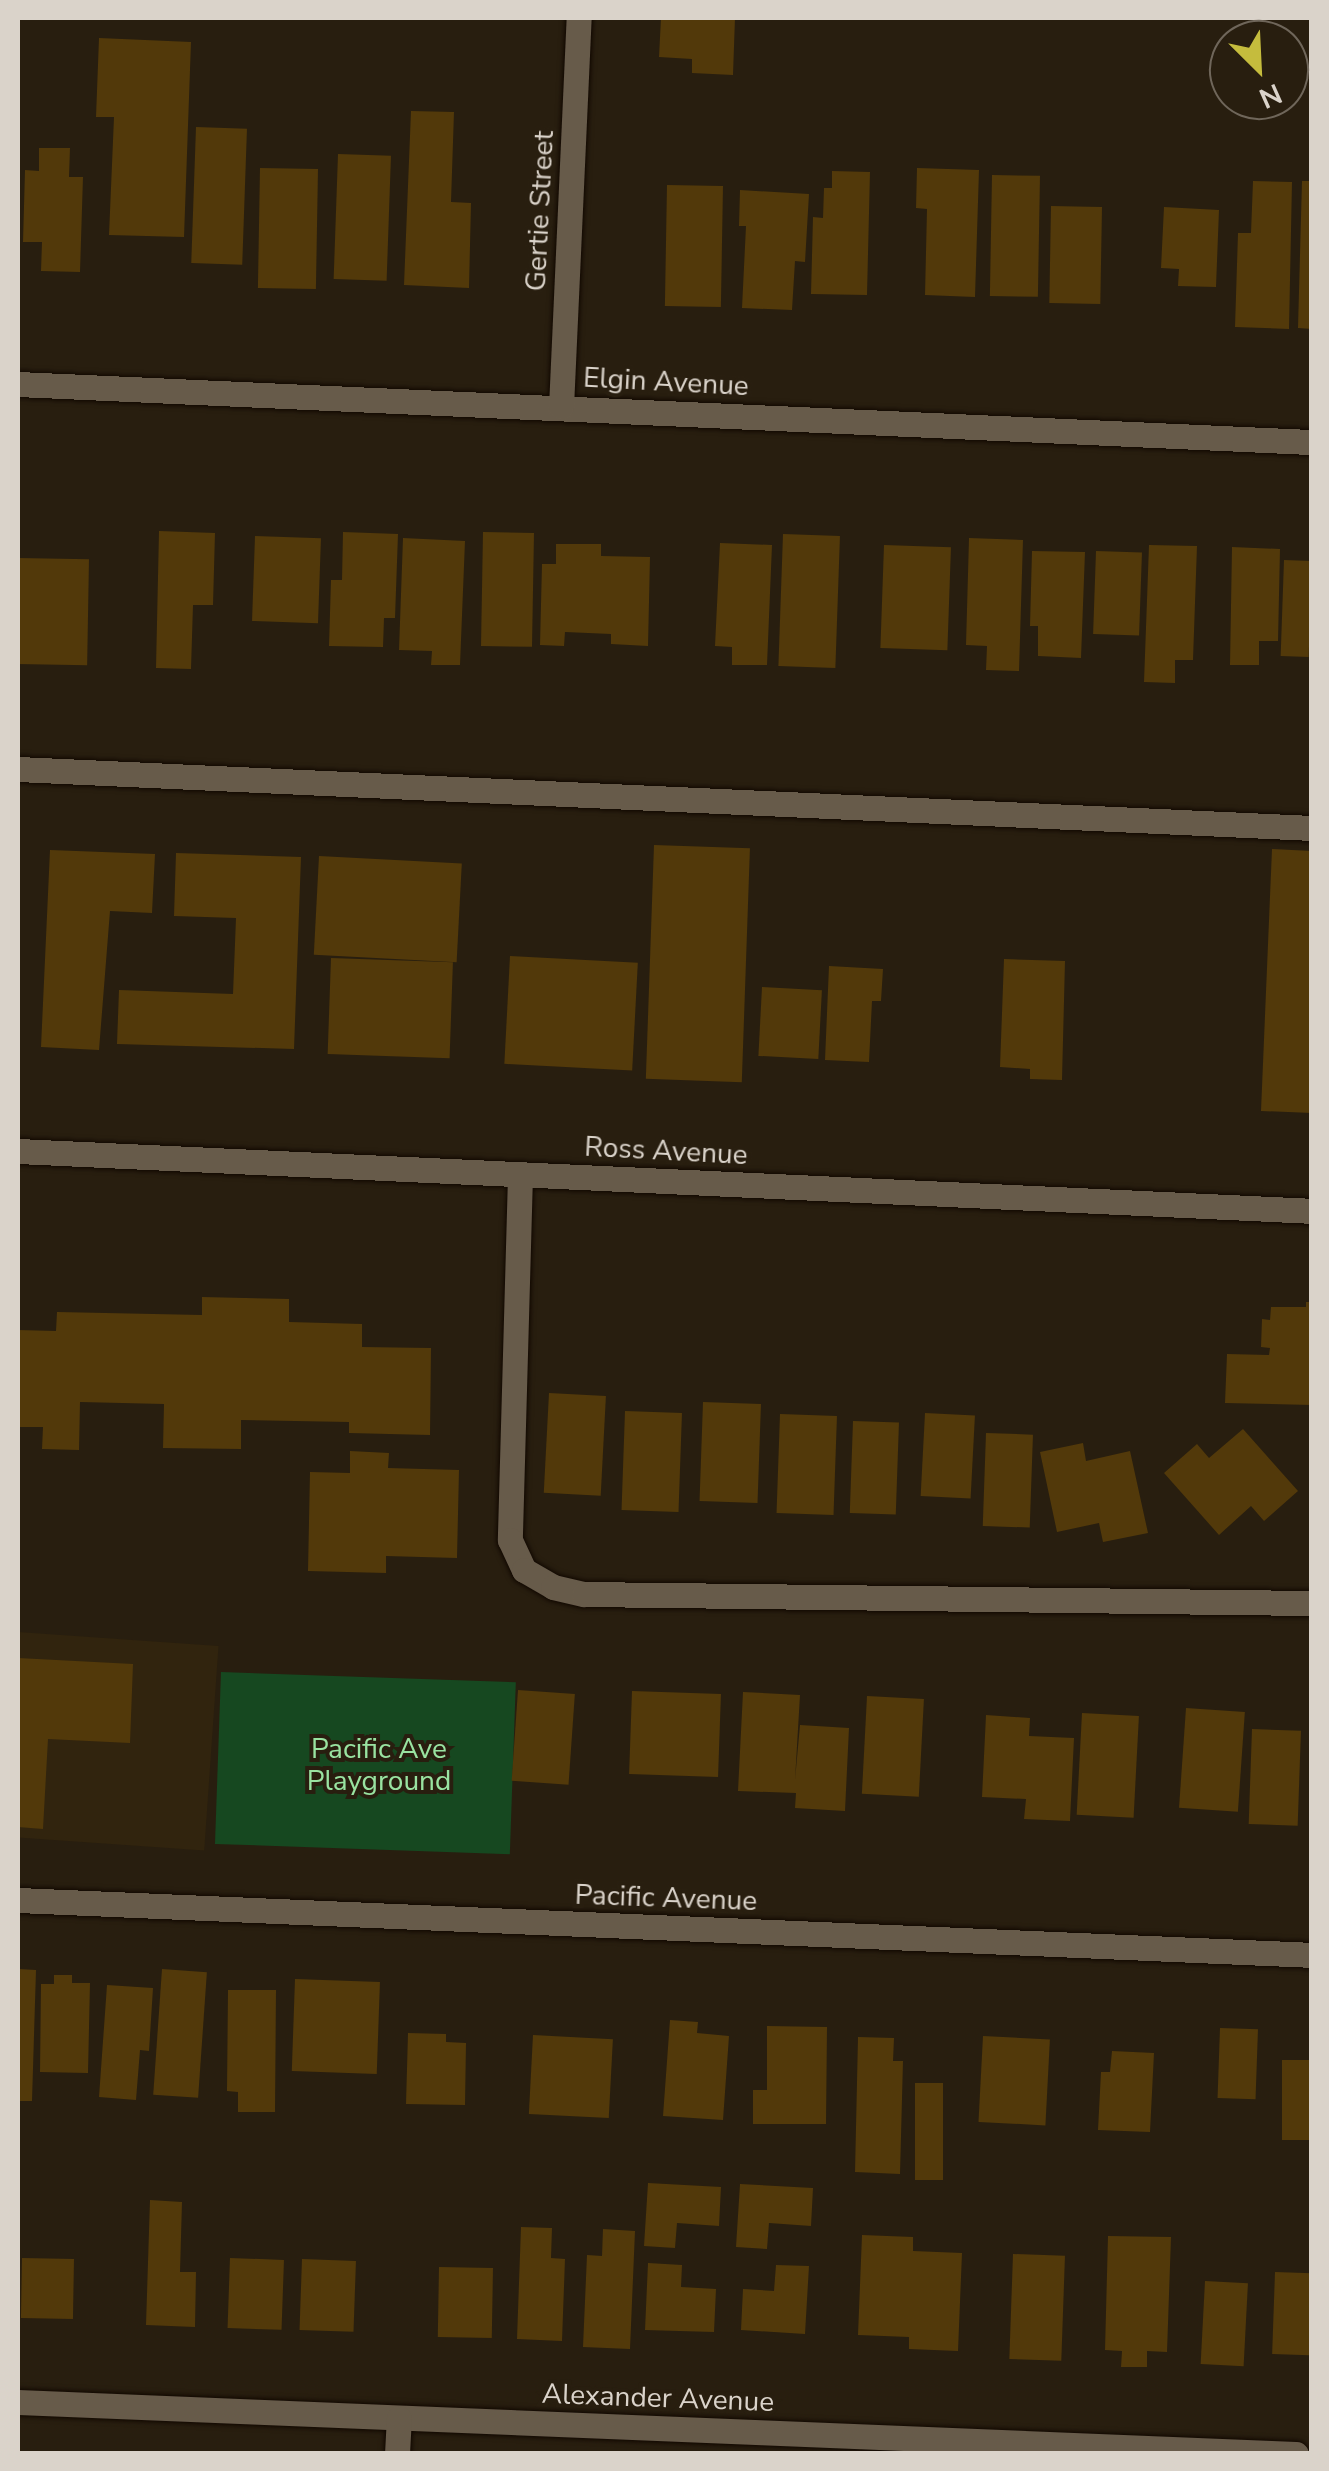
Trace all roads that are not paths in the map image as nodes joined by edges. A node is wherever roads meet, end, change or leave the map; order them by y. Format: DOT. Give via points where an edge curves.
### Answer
graph roads {
  1 [pos="579,18"];
  2 [pos="18,384"];
  3 [pos="561,408"];
  4 [pos="1312,442"];
  5 [pos="18,769"];
  6 [pos="1312,828"];
  7 [pos="18,1152"];
  8 [pos="520,1175"];
  9 [pos="1312,1211"];
  10 [pos="1312,1603"];
  11 [pos="18,1900"];
  12 [pos="1312,1955"];
  13 [pos="18,2402"];
  14 [pos="399,2418"];
  15 [pos="1054,2448"];
  16 [pos="397,2454"];
  17 [pos="1296,2454"];
  1 -- 3 [label="street, Gertie Street"];
  2 -- 3 [label="street, Elgin Avenue"];
  3 -- 4 [label="street, Elgin Avenue"];
  5 -- 6 [label="street"];
  7 -- 8 [label="street, Ross Avenue"];
  8 -- 9 [label="street, Ross Avenue"];
  8 -- 10 [label="street" via="510,1540 524,1570 554,1587 584,1594"];
  11 -- 12 [label="street, Pacific Avenue"];
  13 -- 14 [label="street, Alexander Avenue"];
  14 -- 15 [label="street, Alexander Avenue"];
  14 -- 16 [label="street"];
  15 -- 17 [label="street, Alexander Avenue"];
}
